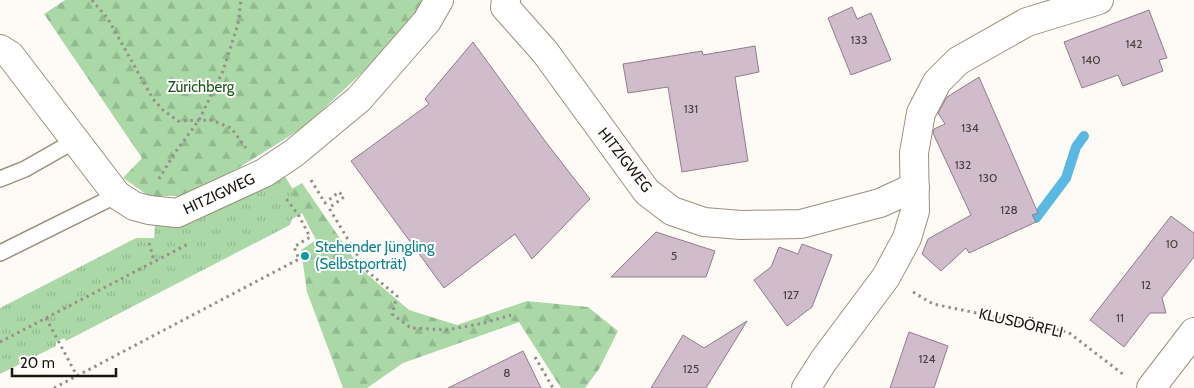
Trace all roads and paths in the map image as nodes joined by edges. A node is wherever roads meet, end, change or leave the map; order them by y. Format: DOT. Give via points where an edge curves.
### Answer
graph roads {
  1 [pos="92,0"];
  2 [pos="241,0"];
  3 [pos="440,0"];
  4 [pos="506,0"];
  5 [pos="1099,0"];
  6 [pos="0,49"];
  7 [pos="199,120"];
  8 [pos="76,140"];
  9 [pos="241,140"];
  10 [pos="308,175"];
  11 [pos="0,179"];
  12 [pos="915,188"];
  13 [pos="117,195"];
  14 [pos="276,200"];
  15 [pos="149,210"];
  16 [pos="148,238"];
  17 [pos="189,244"];
  18 [pos="0,253"];
  19 [pos="154,261"];
  20 [pos="886,277"];
  21 [pos="511,315"];
  22 [pos="46,318"];
  23 [pos="1194,333"];
  24 [pos="0,342"];
  25 [pos="535,357"];
  26 [pos="77,376"];
  27 [pos="1126,376"];
  28 [pos="54,388"];
  29 [pos="553,388"];
  30 [pos="806,388"];
  31 [pos="1151,388"];
  1 -- 7 [label="path" via="108,19 153,99 178,121"];
  2 -- 7 [label="path" via="238,24 222,71"];
  3 -- 15 [label="street, HITZIGWEG" via="427,21 359,99 294,153 264,173 177,213"];
  4 -- 12 [label="street, HITZIGWEG" via="505,7 544,52 647,192 672,211 704,222 801,224 880,203"];
  5 -- 12 [label="street" via="1027,22 958,60 937,82 921,113 914,154"];
  6 -- 8 [label="street, HITZIGWEG" via="10,55"];
  7 -- 9 [label="path" via="211,120 231,128"];
  7 -- 15 [label="path" via="150,193"];
  8 -- 11 [label="lane" via="25,169"];
  8 -- 13 [label="street, HITZIGWEG"];
  10 -- 21 [label="path" via="325,203 340,192 344,198 329,208 367,270 397,296 392,314 411,328 447,330"];
  12 -- 20 [label="street" via="915,212 907,238"];
  13 -- 15 [label="street, HITZIGWEG" via="134,206"];
  13 -- 18 [label="lane"];
  14 -- 26 [label="path" via="285,196 310,238 294,247 299,259"];
  16 -- 19 [label="path"];
  17 -- 19 [label="path"];
  19 -- 22 [label="path"];
  20 -- 27 [label="path, KLUSDÖRFLI" via="933,304 1068,332"];
  20 -- 30 [label="street"];
  22 -- 24 [label="path"];
  22 -- 26 [label="path"];
  23 -- 31 [label="street"];
  25 -- 29 [label="path"];
  26 -- 28 [label="path"];
}
